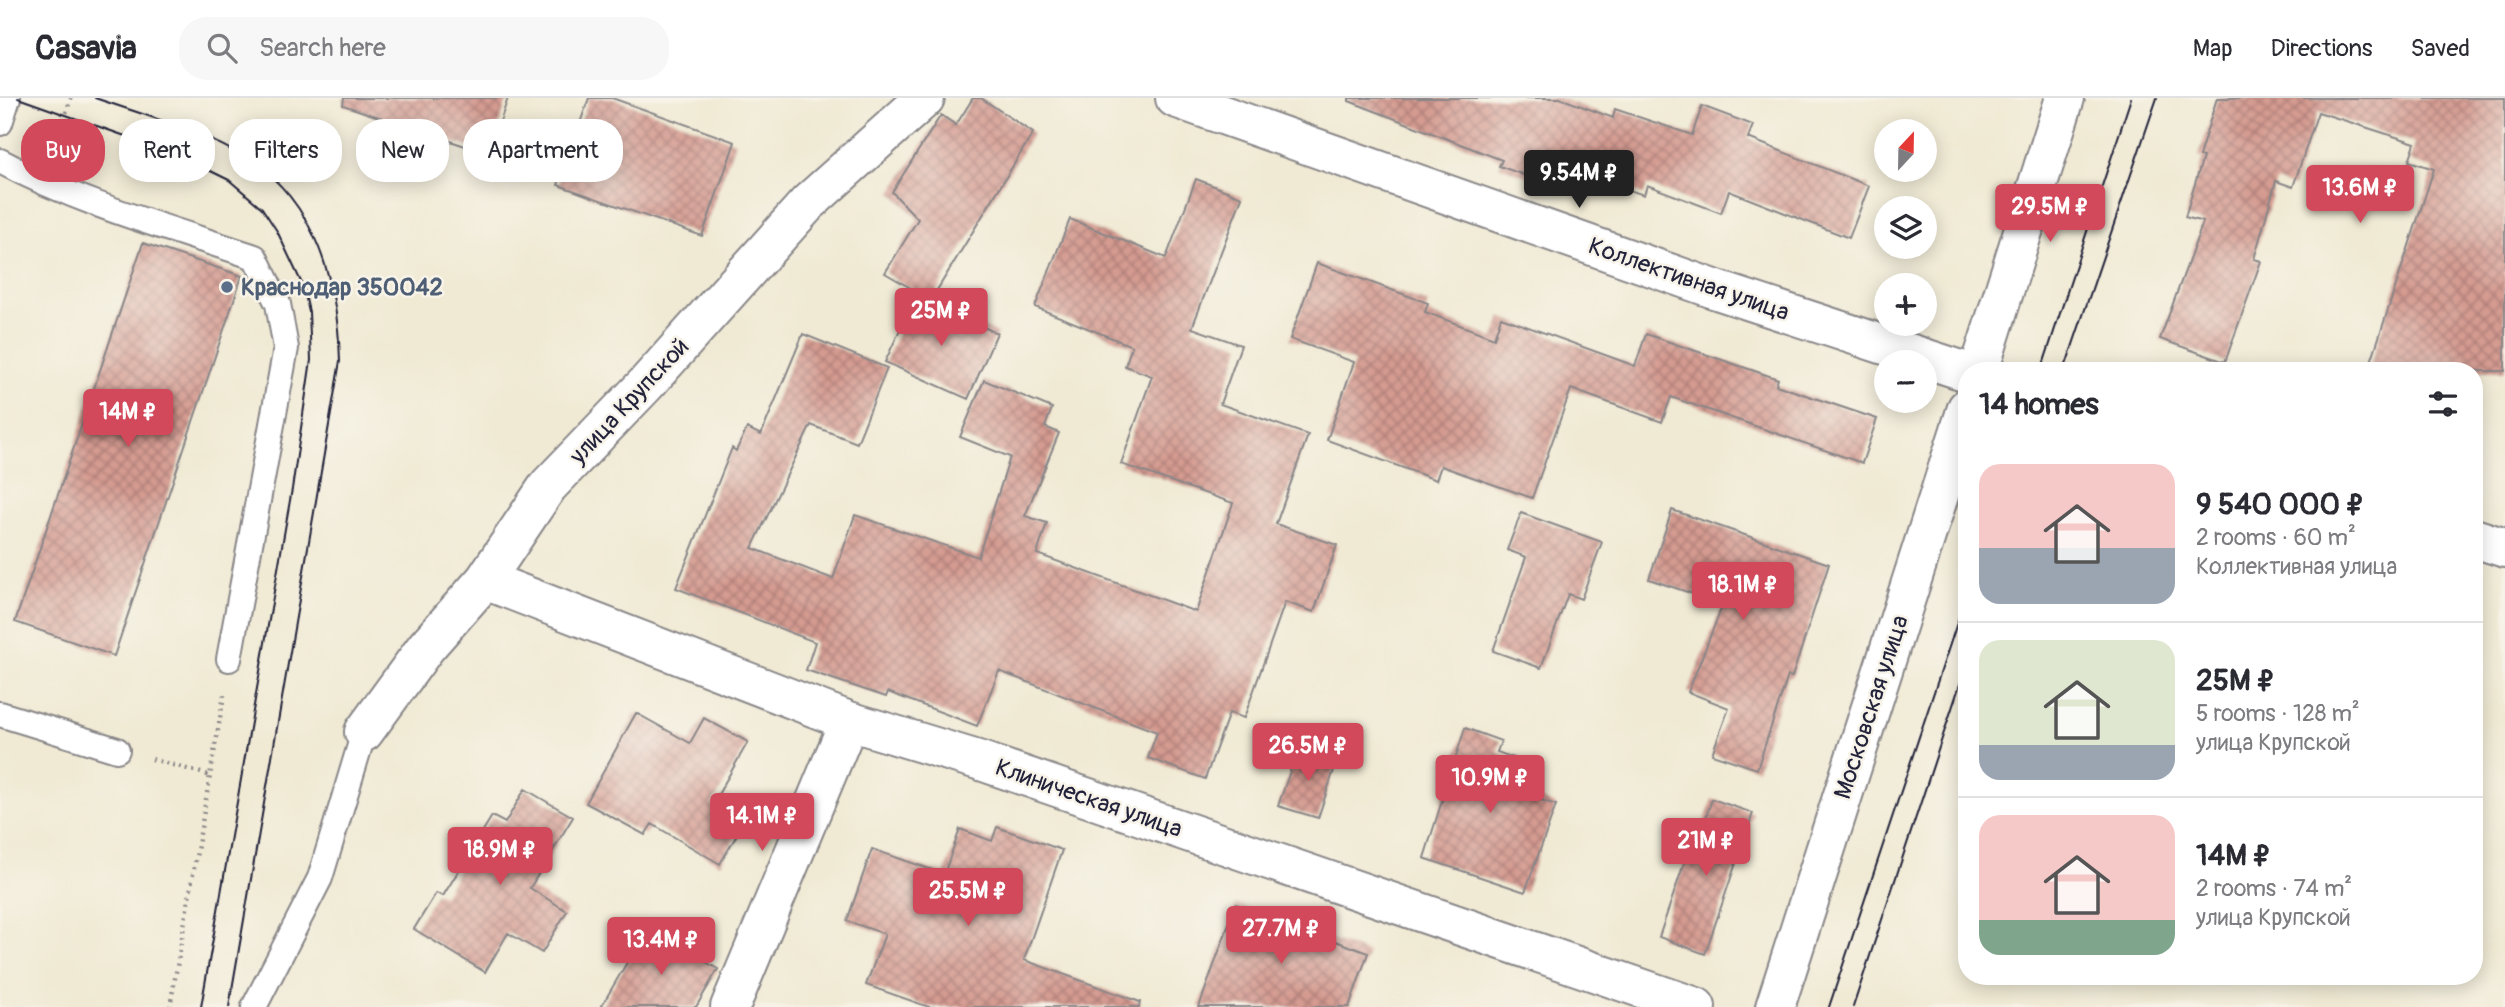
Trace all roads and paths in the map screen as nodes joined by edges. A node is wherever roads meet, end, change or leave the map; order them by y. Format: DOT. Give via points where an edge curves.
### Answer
graph roads {
  1 [pos="8,98"];
  2 [pos="71,98"];
  3 [pos="925,98"];
  4 [pos="1175,98"];
  5 [pos="2066,98"];
  6 [pos="0,123"];
  7 [pos="0,161"];
  8 [pos="43,184"];
  9 [pos="1982,362"];
  10 [pos="1958,369"];
  11 [pos="1958,436"];
  12 [pos="2483,541"];
  13 [pos="2505,548"];
  14 [pos="485,580"];
  15 [pos="229,659"];
  16 [pos="0,714"];
  17 [pos="849,721"];
  18 [pos="364,732"];
  19 [pos="117,750"];
  20 [pos="212,776"];
  21 [pos="170,1007"];
  22 [pos="254,1007"];
  23 [pos="730,1007"];
  24 [pos="1696,1007"];
  25 [pos="1775,1007"];
  1 -- 6 [label="lane"];
  2 -- 8 [label="path"];
  3 -- 14 [label="street, улица Крупской" via="808,204 548,486"];
  4 -- 10 [label="street, Коллективная улица" via="1717,290"];
  5 -- 9 [label="street"];
  7 -- 8 [label="lane"];
  8 -- 15 [label="lane" via="255,257 278,304 286,348"];
  11 -- 25 [label="street, Московская улица"];
  12 -- 13 [label="street"];
  14 -- 17 [label="street, Клиническая улица"];
  14 -- 18 [label="street, улица Крупской" via="426,647"];
  15 -- 20 [label="path"];
  16 -- 19 [label="lane"];
  17 -- 23 [label="street"];
  17 -- 24 [label="street, Клиническая улица" via="978,760"];
  18 -- 22 [label="lane" via="320,878"];
  19 -- 20 [label="path"];
  20 -- 21 [label="path"];
}
